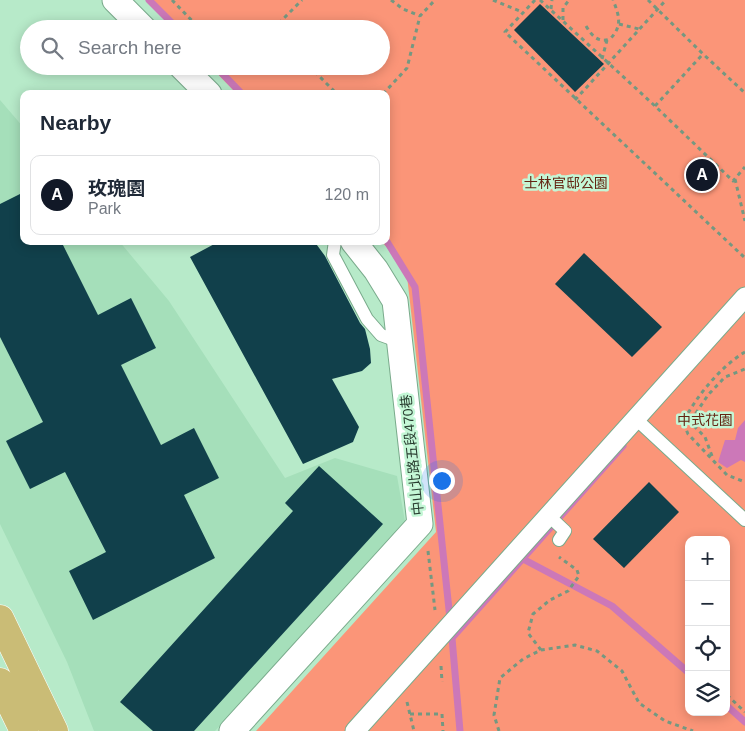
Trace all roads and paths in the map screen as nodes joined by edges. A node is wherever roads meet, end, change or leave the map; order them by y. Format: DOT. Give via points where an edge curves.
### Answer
graph roads {
  1 [pos="115,0"];
  2 [pos="172,0"];
  3 [pos="302,0"];
  4 [pos="391,0"];
  5 [pos="436,0"];
  6 [pos="493,0"];
  7 [pos="535,0"];
  8 [pos="540,0"];
  9 [pos="552,0"];
  10 [pos="569,0"];
  11 [pos="612,0"];
  12 [pos="648,0"];
  13 [pos="666,0"];
  14 [pos="551,9"];
  15 [pos="658,9"];
  16 [pos="522,12"];
  17 [pos="420,16"];
  18 [pos="135,20"];
  19 [pos="191,20"];
  20 [pos="282,20"];
  21 [pos="563,21"];
  22 [pos="619,24"];
  23 [pos="586,26"];
  24 [pos="639,29"];
  25 [pos="607,40"];
  26 [pos="703,54"];
  27 [pos="602,59"];
  28 [pos="608,64"];
  29 [pos="190,75"];
  30 [pos="319,75"];
  31 [pos="205,90"];
  32 [pos="333,90"];
  33 [pos="387,90"];
  34 [pos="745,93"];
  35 [pos="575,100"];
  36 [pos="655,106"];
  37 [pos="745,167"];
  38 [pos="735,178"];
  39 [pos="745,221"];
  40 [pos="334,245"];
  41 [pos="356,245"];
  42 [pos="745,258"];
  43 [pos="745,297"];
  44 [pos="400,342"];
  45 [pos="745,352"];
  46 [pos="745,369"];
  47 [pos="636,419"];
  48 [pos="713,459"];
  49 [pos="745,482"];
  50 [pos="549,516"];
  51 [pos="745,520"];
  52 [pos="420,524"];
  53 [pos="559,540"];
  54 [pos="0,619"];
  55 [pos="439,639"];
  56 [pos="541,650"];
  57 [pos="441,667"];
  58 [pos="434,674"];
  59 [pos="0,682"];
  60 [pos="414,695"];
  61 [pos="730,698"];
  62 [pos="745,712"];
  63 [pos="410,714"];
  64 [pos="24,731"];
  65 [pos="54,731"];
  66 [pos="232,731"];
  67 [pos="356,731"];
  68 [pos="414,731"];
  69 [pos="443,731"];
  70 [pos="499,731"];
  71 [pos="693,731"];
  1 -- 18 [label="street"];
  2 -- 19 [label="path"];
  3 -- 20 [label="path"];
  4 -- 17 [label="path" via="402,10"];
  5 -- 17 [label="path"];
  6 -- 16 [label="path"];
  7 -- 16 [label="path"];
  8 -- 14 [label="path"];
  9 -- 14 [label="path"];
  10 -- 21 [label="path" via="563,8"];
  11 -- 22 [label="path"];
  12 -- 15 [label="path"];
  13 -- 15 [label="path"];
  14 -- 21 [label="path"];
  15 -- 24 [label="path"];
  15 -- 26 [label="path"];
  16 -- 35 [label="path" via="504,32"];
  17 -- 33 [label="path" via="407,68"];
  21 -- 27 [label="path"];
  22 -- 24 [label="path"];
  22 -- 25 [label="path" via="616,33"];
  23 -- 25 [label="path" via="593,37"];
  24 -- 28 [label="path"];
  25 -- 27 [label="path"];
  26 -- 34 [label="path"];
  26 -- 36 [label="path"];
  27 -- 28 [label="path"];
  28 -- 35 [label="path"];
  28 -- 36 [label="path"];
  29 -- 31 [label="street"];
  30 -- 32 [label="path"];
  35 -- 42 [label="path"];
  36 -- 38 [label="path" via="733,182"];
  37 -- 38 [label="path"];
  38 -- 39 [label="path"];
  40 -- 44 [label="lane" via="333,255 367,319 381,334"];
  41 -- 44 [label="street, 中山北路五段470巷" via="395,301"];
  43 -- 47 [label="street"];
  44 -- 52 [label="street, 中山北路五段470巷"];
  45 -- 48 [label="path" via="714,379 692,405 683,422 688,434"];
  46 -- 48 [label="path" via="725,377 696,413 695,427 705,437"];
  47 -- 50 [label="street"];
  47 -- 51 [label="lane"];
  48 -- 49 [label="path" via="727,475"];
  50 -- 53 [label="lane" via="565,531"];
  50 -- 55 [label="street"];
  52 -- 55 [label="path" via="426,534"];
  52 -- 66 [label="street, 中山北路五段470巷"];
  53 -- 56 [label="path" via="550,551 576,570 579,576 568,591 533,614 528,633"];
  54 -- 65 [label="main road"];
  55 -- 67 [label="street"];
  56 -- 70 [label="path" via="523,659 500,678 494,714"];
  56 -- 71 [label="path" via="575,645 597,651 622,671 639,704 665,721"];
  57 -- 58 [label="path"];
  59 -- 64 [label="main road"];
  60 -- 63 [label="path" via="407,702"];
  61 -- 62 [label="path"];
  63 -- 68 [label="path"];
  63 -- 69 [label="path" via="442,714"];
}
